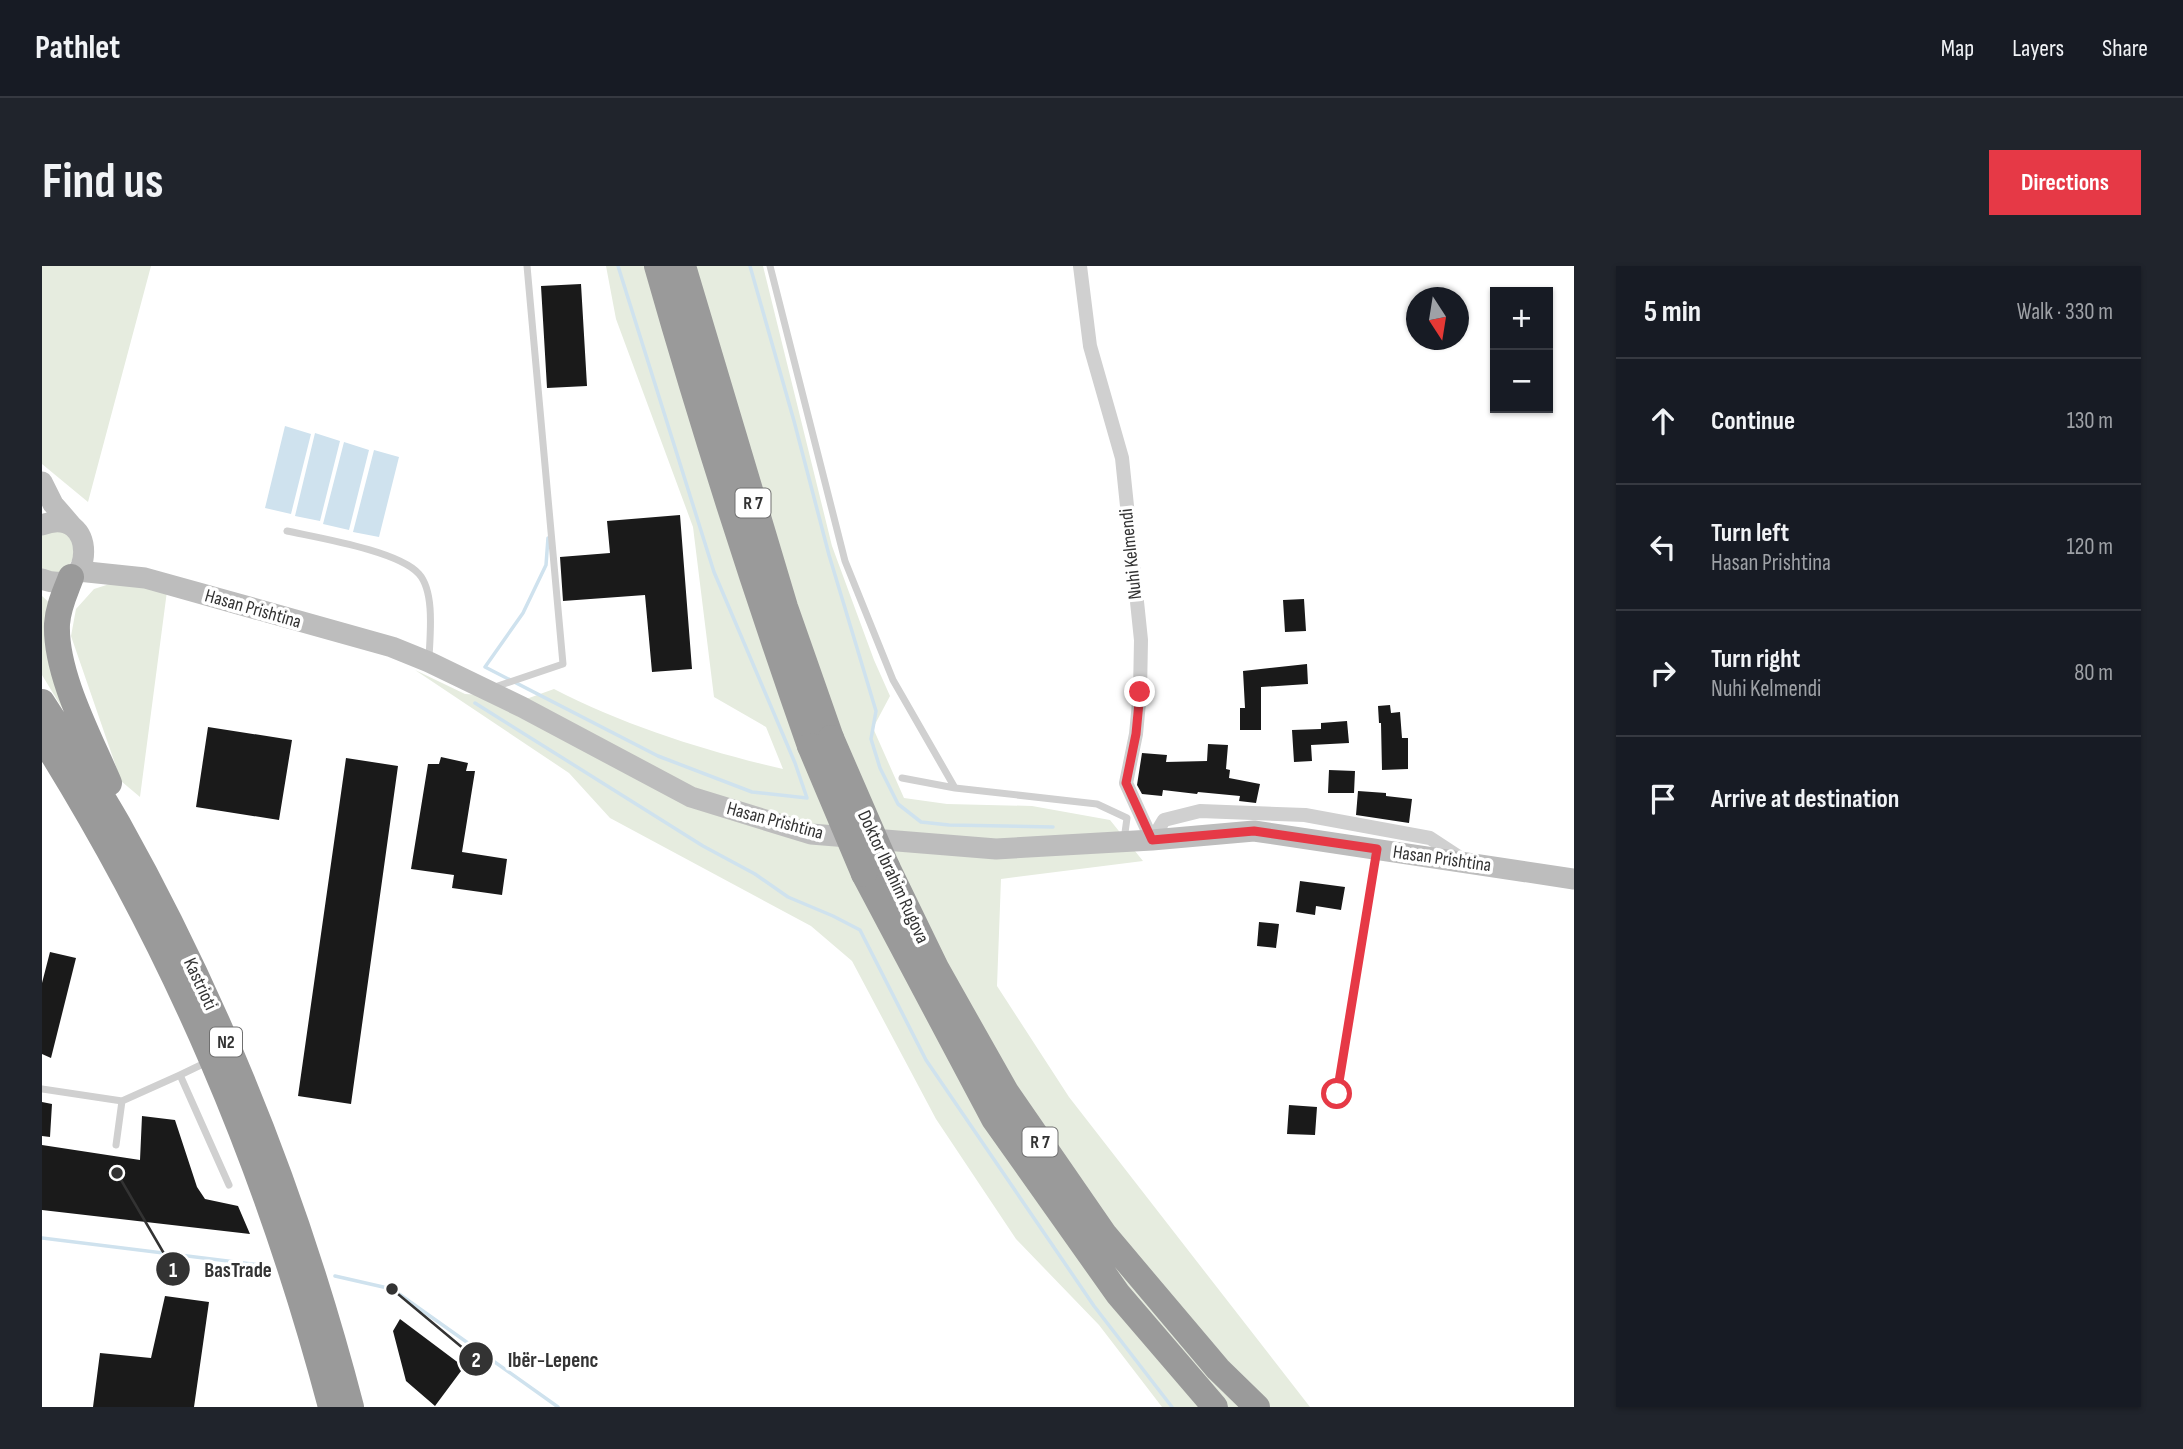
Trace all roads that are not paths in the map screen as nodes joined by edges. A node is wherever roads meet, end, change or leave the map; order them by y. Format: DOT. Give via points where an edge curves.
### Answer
graph roads {
  1 [pos="527,266"];
  2 [pos="657,266"];
  3 [pos="683,266"];
  4 [pos="770,266"];
  5 [pos="1080,266"];
  6 [pos="42,482"];
  7 [pos="42,524"];
  8 [pos="72,526"];
  9 [pos="288,531"];
  10 [pos="85,548"];
  11 [pos="75,574"];
  12 [pos="145,578"];
  13 [pos="42,579"];
  14 [pos="429,662"];
  15 [pos="485,690"];
  16 [pos="42,702"];
  17 [pos="42,737"];
  18 [pos="820,742"];
  19 [pos="902,778"];
  20 [pos="955,788"];
  21 [pos="1152,840"];
  22 [pos="1124,842"];
  23 [pos="1377,849"];
  24 [pos="1467,863"];
  25 [pos="876,870"];
  26 [pos="1574,878"];
  27 [pos="151,885"];
  28 [pos="212,1060"];
  29 [pos="180,1074"];
  30 [pos="42,1089"];
  31 [pos="1337,1094"];
  32 [pos="122,1101"];
  33 [pos="116,1145"];
  34 [pos="229,1185"];
  35 [pos="331,1407"];
  36 [pos="351,1407"];
  37 [pos="1215,1407"];
  38 [pos="1257,1407"];
  1 -- 15 [label="lane" via="563,664"];
  2 -- 18 [label="highway, Doktor Ibrahim Rugova / R 7" via="763,611"];
  3 -- 18 [label="highway, Doktor Ibrahim Rugova / R 7" via="785,607"];
  4 -- 20 [label="lane" via="845,561 893,680"];
  5 -- 21 [label="street, Nuhi Kelmendi" via="1090,346 1122,458 1141,640 1136,734 1126,783"];
  6 -- 8 [label="main road"];
  7 -- 8 [label="main road" via="54,521"];
  8 -- 10 [label="main road"];
  9 -- 14 [label="lane" via="386,556 420,575 428,595"];
  10 -- 11 [label="main road" via="83,564"];
  10 -- 12 [label="main road, Hasan Prishtina"];
  11 -- 12 [label="main road, Hasan Prishtina"];
  11 -- 13 [label="main road, Hasan Prishtina" via="54,582"];
  11 -- 27 [label="highway" via="58,615 62,661"];
  12 -- 14 [label="main road, Hasan Prishtina" via="392,647"];
  14 -- 15 [label="main road, Hasan Prishtina"];
  15 -- 22 [label="main road, Hasan Prishtina" via="691,797 811,834 996,849"];
  16 -- 27 [label="highway, Kastrioti / N2"];
  17 -- 28 [label="highway, Kastrioti / N2" via="135,896"];
  18 -- 25 [label="highway, Doktor Ibrahim Rugova / R 7, bridge"];
  19 -- 20 [label="lane"];
  20 -- 22 [label="lane" via="1097,804 1127,818"];
  21 -- 22 [label="main road, Hasan Prishtina"];
  21 -- 23 [label="main road, Hasan Prishtina" via="1254,831"];
  21 -- 24 [label="street" via="1164,820 1200,811 1305,816 1430,838"];
  23 -- 24 [label="main road, Hasan Prishtina"];
  23 -- 31 [label="lane"];
  24 -- 26 [label="main road, Hasan Prishtina"];
  25 -- 37 [label="highway, Doktor Ibrahim Rugova / R 7" via="994,1119 1118,1294"];
  25 -- 38 [label="highway, Doktor Ibrahim Rugova / R 7" via="1006,1092 1104,1234 1218,1369"];
  27 -- 36 [label="highway, Kastrioti / N2" via="214,1012 262,1128 301,1236"];
  28 -- 29 [label="lane"];
  28 -- 35 [label="highway, Kastrioti / N2" via="283,1242"];
  29 -- 32 [label="lane"];
  29 -- 34 [label="lane"];
  30 -- 32 [label="lane"];
  32 -- 33 [label="lane"];
}
